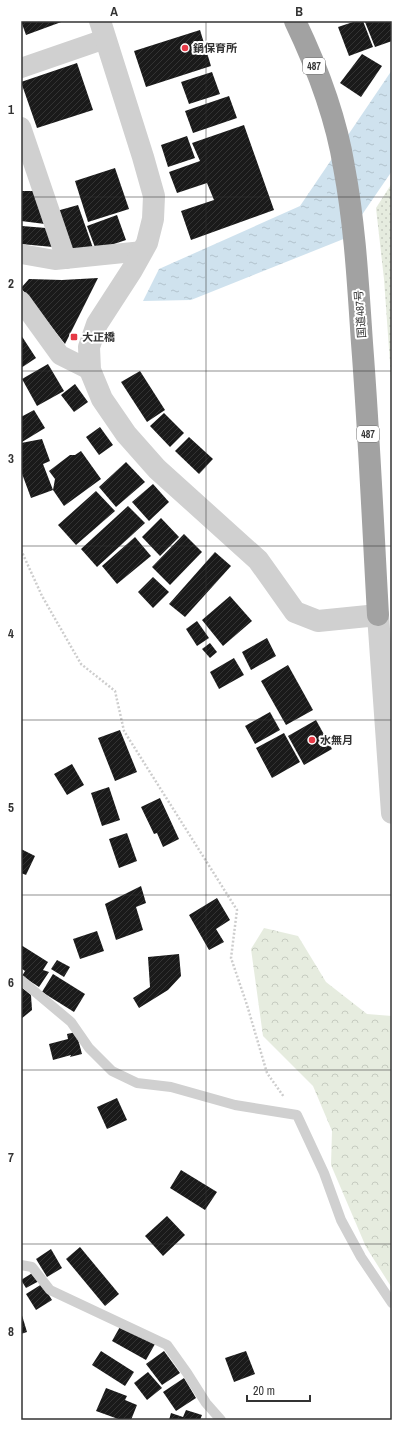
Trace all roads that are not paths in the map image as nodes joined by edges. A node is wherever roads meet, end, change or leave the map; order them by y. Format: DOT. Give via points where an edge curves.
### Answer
graph roads {
  1 [pos="295,21"];
  2 [pos="102,30"];
  3 [pos="21,68"];
  4 [pos="21,127"];
  5 [pos="142,251"];
  6 [pos="21,254"];
  7 [pos="66,259"];
  8 [pos="21,301"];
  9 [pos="90,370"];
  10 [pos="378,616"];
  11 [pos="392,813"];
  12 [pos="21,980"];
  13 [pos="21,1265"];
  14 [pos="392,1303"];
  15 [pos="220,1420"];
  1 -- 10 [label="highway, 国道487号 / 487" via="331,112 344,167 356,252"];
  2 -- 3 [label="street"];
  2 -- 5 [label="street" via="154,196 153,219 147,243"];
  4 -- 7 [label="street"];
  5 -- 7 [label="street"];
  5 -- 9 [label="street" via="97,324 89,347"];
  6 -- 7 [label="street" via="55,260"];
  8 -- 9 [label="street" via="60,355"];
  9 -- 10 [label="street" via="102,399 126,434 157,469 258,560 295,612 318,621"];
  10 -- 11 [label="street"];
  12 -- 14 [label="lane" via="72,1022 89,1048 112,1070 137,1083 172,1087 236,1105 297,1115 360,1257"];
  13 -- 15 [label="lane" via="32,1267 50,1290 167,1345"];
}
